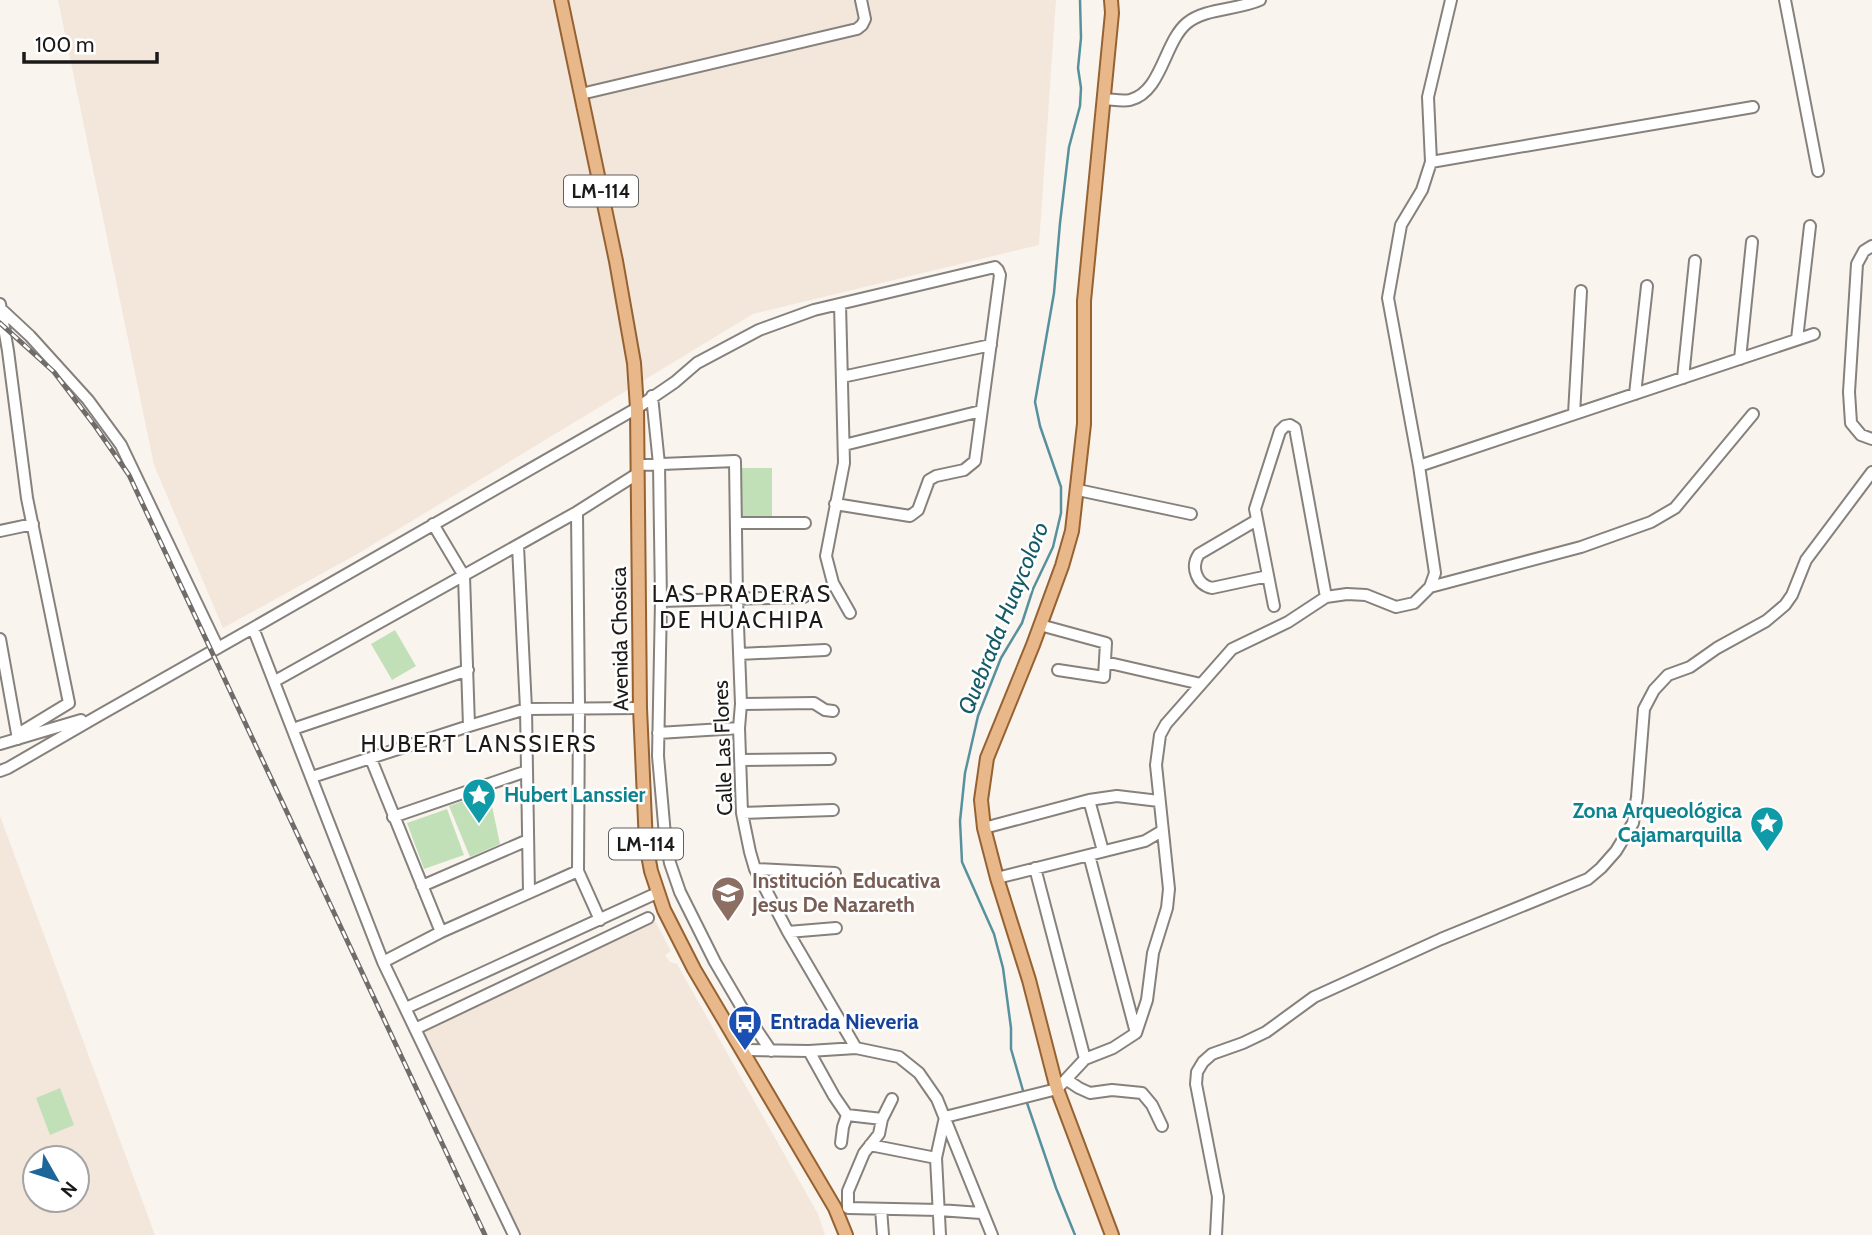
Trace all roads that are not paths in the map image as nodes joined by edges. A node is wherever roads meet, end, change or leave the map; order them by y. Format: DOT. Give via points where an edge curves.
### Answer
graph roads {
  1 [pos="561,0"];
  2 [pos="861,0"];
  3 [pos="1111,0"];
  4 [pos="1259,0"];
  5 [pos="1451,0"];
  6 [pos="1785,0"];
  7 [pos="581,94"];
  8 [pos="1103,99"];
  9 [pos="1753,107"];
  10 [pos="1431,162"];
  11 [pos="1818,171"];
  12 [pos="1810,226"];
  13 [pos="1752,242"];
  14 [pos="1872,246"];
  15 [pos="1695,261"];
  16 [pos="1647,286"];
  17 [pos="1581,291"];
  18 [pos="840,304"];
  19 [pos="0,307"];
  20 [pos="1814,334"];
  21 [pos="3,336"];
  22 [pos="1797,340"];
  23 [pos="991,345"];
  24 [pos="1740,359"];
  25 [pos="842,377"];
  26 [pos="1684,378"];
  27 [pos="1635,394"];
  28 [pos="652,396"];
  29 [pos="636,405"];
  30 [pos="981,411"];
  31 [pos="1574,414"];
  32 [pos="1753,414"];
  33 [pos="1872,439"];
  34 [pos="844,445"];
  35 [pos="659,464"];
  36 [pos="1419,466"];
  37 [pos="637,469"];
  38 [pos="1872,471"];
  39 [pos="1078,490"];
  40 [pos="835,505"];
  41 [pos="577,512"];
  42 [pos="1191,514"];
  43 [pos="1257,520"];
  44 [pos="736,523"];
  45 [pos="804,523"];
  46 [pos="33,524"];
  47 [pos="433,524"];
  48 [pos="0,531"];
  49 [pos="518,546"];
  50 [pos="464,576"];
  51 [pos="1268,576"];
  52 [pos="1430,587"];
  53 [pos="804,597"];
  54 [pos="1326,597"];
  55 [pos="737,599"];
  56 [pos="662,600"];
  57 [pos="1274,606"];
  58 [pos="850,613"];
  59 [pos="1040,625"];
  60 [pos="253,628"];
  61 [pos="0,639"];
  62 [pos="218,648"];
  63 [pos="825,650"];
  64 [pos="739,654"];
  65 [pos="2,662"];
  66 [pos="1105,662"];
  67 [pos="468,670"];
  68 [pos="1058,670"];
  69 [pos="275,681"];
  70 [pos="1201,684"];
  71 [pos="741,704"];
  72 [pos="579,708"];
  73 [pos="640,708"];
  74 [pos="526,709"];
  75 [pos="833,711"];
  76 [pos="98,716"];
  77 [pos="469,726"];
  78 [pos="739,728"];
  79 [pos="293,729"];
  80 [pos="658,733"];
  81 [pos="18,736"];
  82 [pos="0,744"];
  83 [pos="371,759"];
  84 [pos="830,759"];
  85 [pos="741,760"];
  86 [pos="0,771"];
  87 [pos="527,771"];
  88 [pos="312,777"];
  89 [pos="1089,800"];
  90 [pos="1159,802"];
  91 [pos="833,810"];
  92 [pos="742,813"];
  93 [pos="393,817"];
  94 [pos="984,828"];
  95 [pos="1163,831"];
  96 [pos="528,839"];
  97 [pos="1103,851"];
  98 [pos="1089,855"];
  99 [pos="1035,868"];
  100 [pos="755,869"];
  101 [pos="578,871"];
  102 [pos="835,873"];
  103 [pos="997,878"];
  104 [pos="422,886"];
  105 [pos="529,892"];
  106 [pos="657,893"];
  107 [pos="648,918"];
  108 [pos="600,920"];
  109 [pos="836,928"];
  110 [pos="441,932"];
  111 [pos="788,932"];
  112 [pos="383,962"];
  113 [pos="405,1008"];
  114 [pos="415,1029"];
  115 [pos="1136,1033"];
  116 [pos="856,1048"];
  117 [pos="743,1050"];
  118 [pos="771,1051"];
  119 [pos="809,1051"];
  120 [pos="1085,1059"];
  121 [pos="1067,1080"];
  122 [pos="1057,1089"];
  123 [pos="892,1098"];
  124 [pos="847,1115"];
  125 [pos="945,1117"];
  126 [pos="882,1119"];
  127 [pos="1162,1126"];
  128 [pos="841,1143"];
  129 [pos="870,1145"];
  130 [pos="936,1158"];
  131 [pos="881,1209"];
  132 [pos="939,1210"];
  133 [pos="981,1213"];
  134 [pos="514,1235"];
  135 [pos="846,1235"];
  136 [pos="883,1235"];
  137 [pos="940,1235"];
  138 [pos="992,1235"];
  139 [pos="1112,1235"];
  140 [pos="1216,1235"];
  1 -- 7 [label="main road, Avenida Chosica / LM-114"];
  2 -- 7 [label="street" via="865,19 857,29"];
  3 -- 8 [label="main road"];
  4 -- 8 [label="street" via="1198,16 1176,35 1152,85 1129,100"];
  5 -- 10 [label="street" via="1428,97"];
  6 -- 11 [label="street"];
  7 -- 29 [label="main road, Avenida Chosica / LM-114" via="616,261 634,363"];
  8 -- 39 [label="main road" via="1084,301 1084,424"];
  9 -- 10 [label="street"];
  10 -- 36 [label="street" via="1422,190 1401,225 1388,298"];
  12 -- 22 [label="street"];
  13 -- 24 [label="street"];
  14 -- 33 [label="street" via="1857,264 1849,392 1851,423"];
  15 -- 26 [label="street"];
  16 -- 27 [label="street"];
  17 -- 31 [label="street"];
  18 -- 23 [label="street" via="995,267 1000,275"];
  18 -- 25 [label="street"];
  18 -- 28 [label="street" via="759,330 697,363"];
  19 -- 21 [label="street"];
  19 -- 62 [label="street" via="89,400 121,445"];
  20 -- 22 [label="street"];
  21 -- 46 [label="street"];
  22 -- 24 [label="street"];
  23 -- 25 [label="street"];
  23 -- 30 [label="street"];
  24 -- 26 [label="street"];
  25 -- 34 [label="street"];
  26 -- 27 [label="street"];
  27 -- 31 [label="street"];
  28 -- 29 [label="street"];
  28 -- 35 [label="street"];
  29 -- 37 [label="main road, Avenida Chosica / LM-114"];
  29 -- 47 [label="street"];
  30 -- 34 [label="street"];
  30 -- 40 [label="street" via="975,461 964,470 929,481 918,510 910,516"];
  31 -- 36 [label="street"];
  32 -- 52 [label="street" via="1675,508 1651,522 1581,547"];
  34 -- 40 [label="street"];
  35 -- 37 [label="street"];
  35 -- 44 [label="street, Calle Las Flores" via="735,461"];
  35 -- 56 [label="street"];
  36 -- 52 [label="street" via="1436,573"];
  37 -- 41 [label="street"];
  37 -- 73 [label="main road, Avenida Chosica / LM-114"];
  38 -- 140 [label="street" via="1806,561 1784,605 1690,667 1668,675 1654,690 1644,709 1633,822 1601,868 1588,879 1314,997 1266,1032 1203,1062 1196,1084 1218,1196"];
  39 -- 42 [label="street"];
  39 -- 59 [label="main road" via="1072,531"];
  40 -- 58 [label="street" via="826,556 833,583"];
  41 -- 49 [label="street"];
  41 -- 72 [label="street"];
  43 -- 51 [label="street"];
  43 -- 51 [label="street" via="1199,554 1194,566 1201,583 1212,588"];
  43 -- 54 [label="street" via="1255,509 1280,430 1290,425 1295,428"];
  44 -- 45 [label="street"];
  44 -- 55 [label="street, Calle Las Flores"];
  46 -- 48 [label="street"];
  46 -- 81 [label="street" via="69,703"];
  47 -- 50 [label="street"];
  47 -- 60 [label="street"];
  49 -- 50 [label="street"];
  49 -- 74 [label="street"];
  50 -- 67 [label="street"];
  50 -- 69 [label="street"];
  51 -- 57 [label="street"];
  52 -- 54 [label="street" via="1414,603 1396,607 1366,595"];
  53 -- 55 [label="street"];
  54 -- 70 [label="street" via="1232,649"];
  55 -- 56 [label="street"];
  55 -- 64 [label="street, Calle Las Flores"];
  56 -- 80 [label="street"];
  59 -- 66 [label="street" via="1105,643"];
  59 -- 94 [label="main road" via="987,758 981,800"];
  60 -- 62 [label="street"];
  60 -- 69 [label="street"];
  61 -- 65 [label="street"];
  62 -- 76 [label="street"];
  63 -- 64 [label="street"];
  64 -- 71 [label="street, Calle Las Flores"];
  65 -- 81 [label="street"];
  66 -- 68 [label="street" via="1104,677"];
  66 -- 70 [label="street"];
  67 -- 77 [label="street"];
  67 -- 79 [label="street"];
  69 -- 79 [label="street"];
  70 -- 90 [label="street" via="1160,735 1156,765"];
  71 -- 75 [label="street" via="814,703"];
  71 -- 78 [label="street, Calle Las Flores"];
  72 -- 73 [label="street"];
  72 -- 74 [label="street"];
  72 -- 101 [label="street"];
  73 -- 106 [label="main road, Avenida Chosica / LM-114" via="646,844"];
  74 -- 77 [label="street"];
  74 -- 87 [label="street"];
  76 -- 81 [label="street"];
  76 -- 86 [label="street"];
  77 -- 83 [label="street"];
  78 -- 80 [label="street"];
  78 -- 85 [label="street, Calle Las Flores"];
  79 -- 88 [label="street"];
  80 -- 118 [label="street" via="665,835 680,892 715,962"];
  81 -- 82 [label="street"];
  83 -- 88 [label="street"];
  83 -- 93 [label="street"];
  84 -- 85 [label="street"];
  85 -- 92 [label="street, Calle Las Flores"];
  87 -- 93 [label="street"];
  87 -- 96 [label="street"];
  88 -- 112 [label="street"];
  89 -- 90 [label="street" via="1116,796"];
  89 -- 94 [label="street"];
  89 -- 97 [label="street"];
  90 -- 95 [label="street"];
  91 -- 92 [label="street"];
  92 -- 100 [label="street, Calle Las Flores"];
  93 -- 104 [label="street"];
  94 -- 103 [label="main road"];
  95 -- 97 [label="street" via="1145,841"];
  95 -- 115 [label="street" via="1167,908"];
  96 -- 104 [label="street"];
  96 -- 105 [label="street"];
  97 -- 98 [label="street"];
  98 -- 99 [label="street"];
  98 -- 115 [label="street"];
  99 -- 103 [label="street"];
  99 -- 120 [label="street"];
  100 -- 102 [label="street"];
  100 -- 111 [label="street, Calle Las Flores"];
  101 -- 105 [label="street"];
  101 -- 108 [label="street"];
  103 -- 122 [label="main road"];
  104 -- 110 [label="street"];
  105 -- 110 [label="street"];
  106 -- 108 [label="street"];
  106 -- 117 [label="main road, Avenida Chosica / LM-114" via="694,969"];
  107 -- 114 [label="street"];
  108 -- 113 [label="street"];
  109 -- 111 [label="street"];
  110 -- 112 [label="street"];
  111 -- 116 [label="street, Calle Las Flores"];
  112 -- 113 [label="street"];
  113 -- 114 [label="street"];
  114 -- 134 [label="street"];
  115 -- 120 [label="street"];
  116 -- 119 [label="street"];
  116 -- 125 [label="street" via="898,1057 919,1073"];
  117 -- 118 [label="street"];
  117 -- 135 [label="main road, Avenida Chosica / LM-114" via="835,1208"];
  118 -- 119 [label="street"];
  119 -- 124 [label="street"];
  120 -- 121 [label="street"];
  121 -- 122 [label="street"];
  121 -- 127 [label="street" via="1090,1093 1142,1093"];
  122 -- 125 [label="street"];
  122 -- 139 [label="main road"];
  123 -- 126 [label="street"];
  124 -- 126 [label="street"];
  124 -- 128 [label="street"];
  125 -- 130 [label="street"];
  125 -- 133 [label="street"];
  126 -- 129 [label="street"];
  129 -- 130 [label="street"];
  129 -- 131 [label="street" via="848,1191 848,1208"];
  130 -- 132 [label="street"];
  131 -- 132 [label="street"];
  131 -- 136 [label="street"];
  132 -- 133 [label="street"];
  132 -- 137 [label="street"];
  133 -- 138 [label="street"];
}
